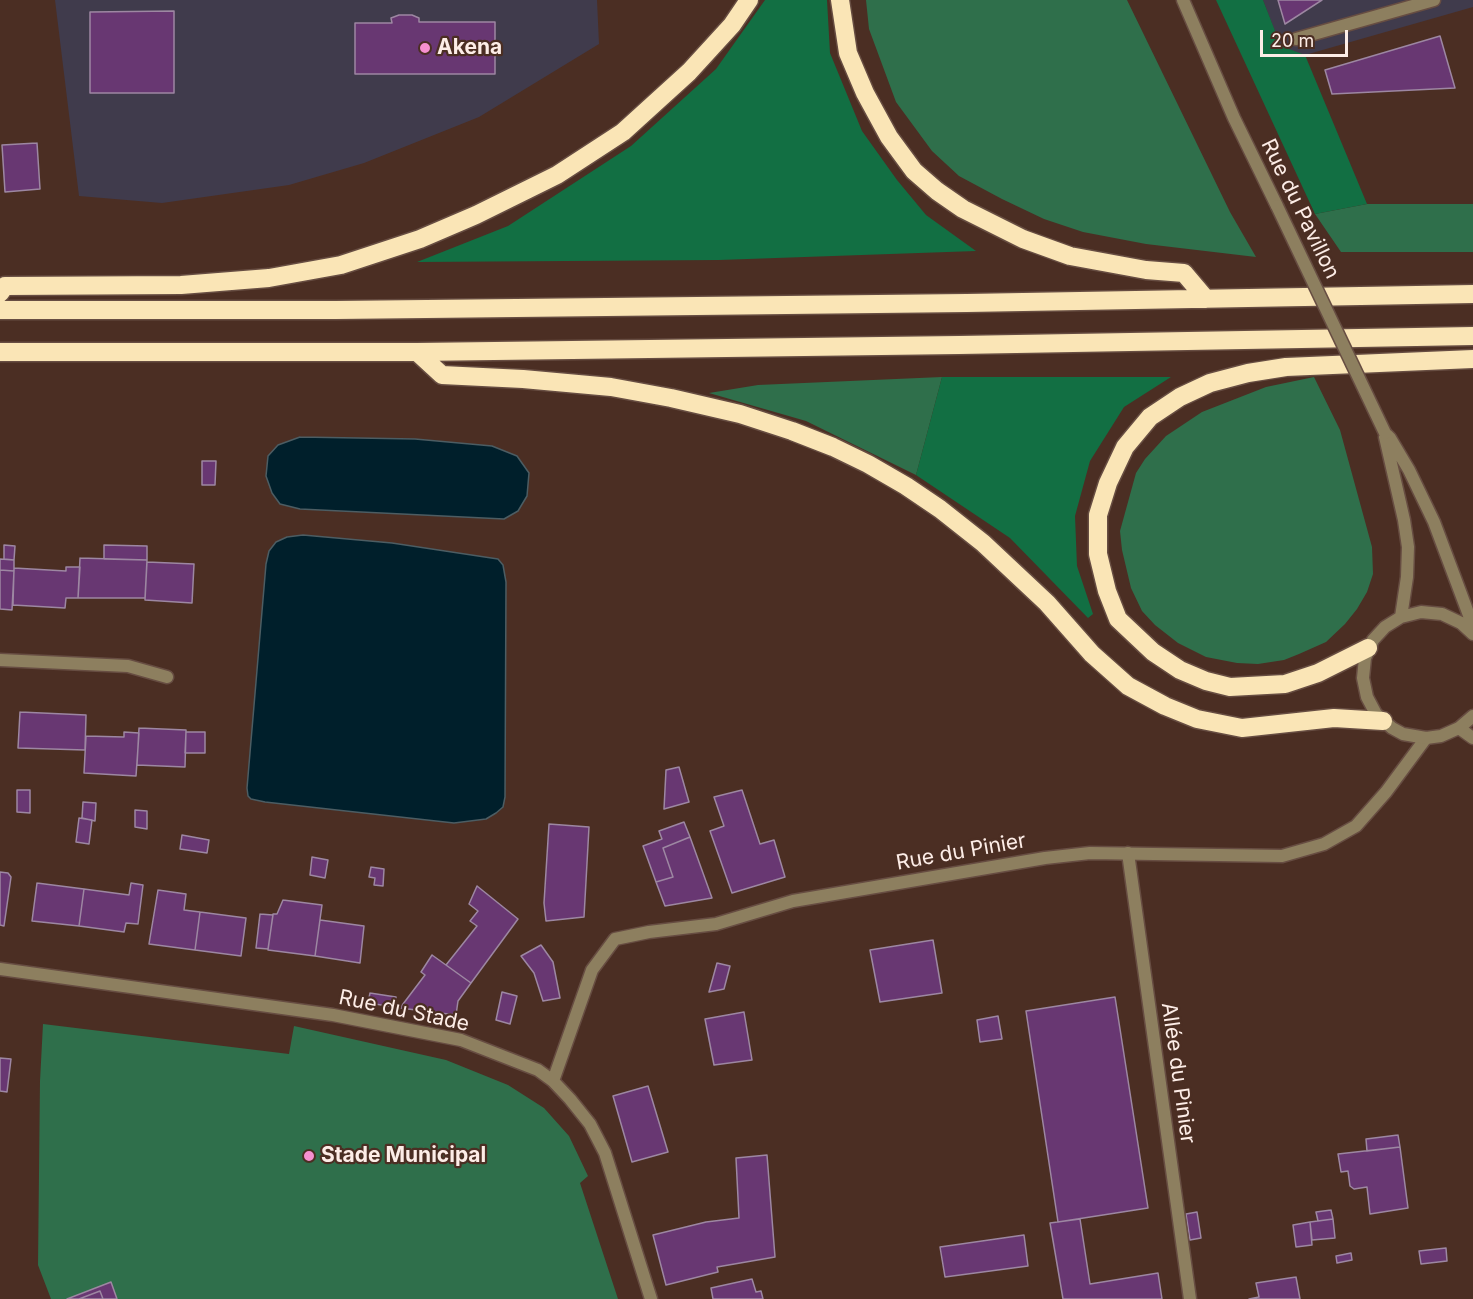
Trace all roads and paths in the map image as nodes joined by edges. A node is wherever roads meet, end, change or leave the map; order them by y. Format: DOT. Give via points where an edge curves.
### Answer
graph roads {
  1 [pos="749,0"];
  2 [pos="840,0"];
  3 [pos="1183,0"];
  4 [pos="1434,0"];
  5 [pos="1296,39"];
  6 [pos="0,293"];
  7 [pos="1473,294"];
  8 [pos="1206,299"];
  9 [pos="0,309"];
  10 [pos="1473,336"];
  11 [pos="0,352"];
  12 [pos="417,352"];
  13 [pos="1473,359"];
  14 [pos="1385,433"];
  15 [pos="1401,617"];
  16 [pos="1473,626"];
  17 [pos="1473,634"];
  18 [pos="1368,648"];
  19 [pos="0,660"];
  20 [pos="167,677"];
  21 [pos="1473,716"];
  22 [pos="1383,722"];
  23 [pos="1459,728"];
  24 [pos="1426,738"];
  25 [pos="1473,738"];
  26 [pos="1128,853"];
  27 [pos="0,969"];
  28 [pos="553,1081"];
  29 [pos="651,1299"];
  30 [pos="1190,1299"];
  1 -- 6 [label="highway" via="689,72 623,132 557,175 420,239 341,265 269,278 181,285 5,286"];
  2 -- 8 [label="highway" via="848,53 865,93 895,146 914,171 937,191 963,209 1070,256 1184,273"];
  3 -- 14 [label="street, Rue du Pavillon, bridge" via="1234,118"];
  4 -- 5 [label="street"];
  7 -- 8 [label="highway"];
  8 -- 9 [label="highway" via="336,310"];
  10 -- 12 [label="highway"];
  11 -- 12 [label="highway"];
  12 -- 22 [label="highway" via="442,375 612,387 740,414 833,447 906,486 983,543 1128,686 1197,719 1242,728 1334,718"];
  13 -- 18 [label="highway" via="1286,367 1210,383 1179,397 1150,417 1125,447 1108,483 1098,515 1098,554 1107,591 1118,619 1153,652 1180,670 1230,687 1285,684 1318,673"];
  14 -- 15 [label="street, Rue du Pavillon" via="1408,547"];
  14 -- 16 [label="street, Rue du Pavillon" via="1409,470 1434,522"];
  15 -- 17 [label="street" via="1422,612 1442,614"];
  15 -- 18 [label="street" via="1385,627"];
  18 -- 22 [label="street" via="1364,687"];
  19 -- 20 [label="street" via="128,666"];
  21 -- 23 [label="street"];
  22 -- 24 [label="street" via="1403,734"];
  23 -- 24 [label="street"];
  23 -- 25 [label="street"];
  24 -- 26 [label="street, Rue du Pinier" via="1356,826 1324,844 1282,856"];
  26 -- 28 [label="street, Rue du Pinier" via="1090,853 1022,862 793,901 716,924 615,939 592,970"];
  26 -- 30 [label="street, Allée du Pinier"];
  27 -- 28 [label="street, Rue du Stade" via="333,1015 461,1040 538,1070"];
  28 -- 29 [label="street, Rue du Stade" via="590,1124 605,1153"];
}
